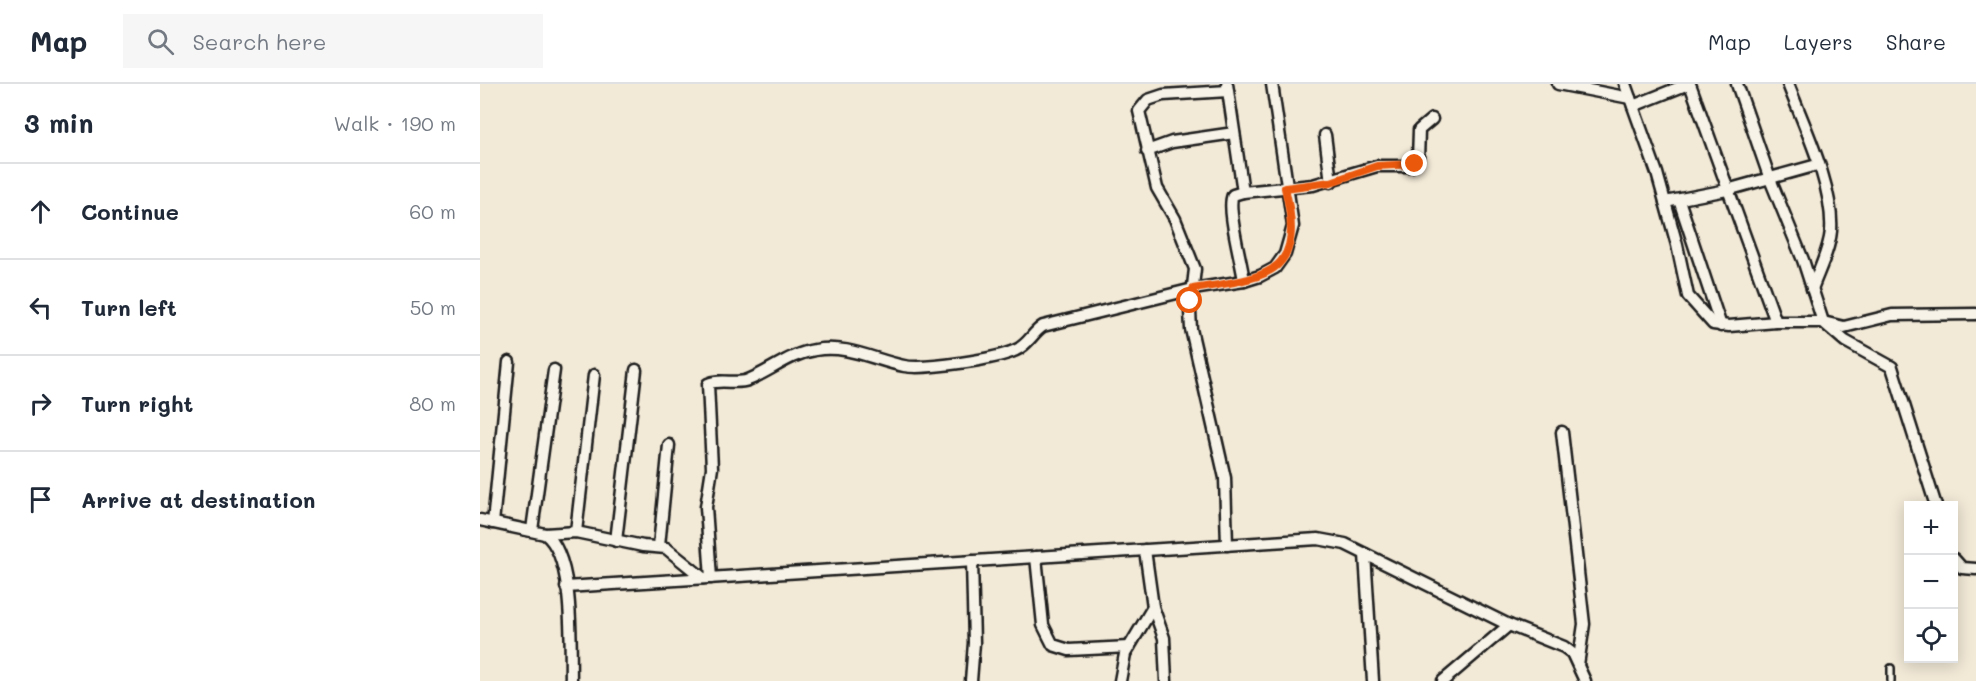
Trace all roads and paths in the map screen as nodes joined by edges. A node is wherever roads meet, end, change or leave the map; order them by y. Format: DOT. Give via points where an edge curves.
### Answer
graph roads {
  1 [pos="1272,84"];
  2 [pos="1558,84"];
  3 [pos="1625,84"];
  4 [pos="1689,84"];
  5 [pos="1737,84"];
  6 [pos="1788,84"];
  7 [pos="1228,88"];
  8 [pos="1631,102"];
  9 [pos="1432,119"];
  10 [pos="1234,134"];
  11 [pos="1325,135"];
  12 [pos="1147,151"];
  13 [pos="1817,165"];
  14 [pos="1770,179"];
  15 [pos="1331,182"];
  16 [pos="1285,188"];
  17 [pos="1727,190"];
  18 [pos="1243,192"];
  19 [pos="1679,200"];
  20 [pos="1665,202"];
  21 [pos="1244,281"];
  22 [pos="1193,289"];
  23 [pos="1812,289"];
  24 [pos="1976,314"];
  25 [pos="1776,322"];
  26 [pos="1822,322"];
  27 [pos="1721,326"];
  28 [pos="509,362"];
  29 [pos="554,370"];
  30 [pos="636,370"];
  31 [pos="594,375"];
  32 [pos="1562,432"];
  33 [pos="669,445"];
  34 [pos="1934,501"];
  35 [pos="480,520"];
  36 [pos="493,523"];
  37 [pos="532,530"];
  38 [pos="576,532"];
  39 [pos="545,534"];
  40 [pos="616,541"];
  41 [pos="1227,545"];
  42 [pos="659,546"];
  43 [pos="1145,550"];
  44 [pos="1365,554"];
  45 [pos="1036,557"];
  46 [pos="972,561"];
  47 [pos="1958,564"];
  48 [pos="1976,569"];
  49 [pos="707,578"];
  50 [pos="566,587"];
  51 [pos="1153,607"];
  52 [pos="1509,625"];
  53 [pos="1129,647"];
  54 [pos="1578,665"];
  55 [pos="1891,668"];
  56 [pos="571,681"];
  57 [pos="971,681"];
  58 [pos="1120,681"];
  59 [pos="1166,681"];
  60 [pos="1373,681"];
  61 [pos="1443,681"];
  62 [pos="1585,681"];
  63 [pos="1891,681"];
  1 -- 16 [label="street"];
  2 -- 8 [label="street"];
  3 -- 8 [label="street"];
  4 -- 8 [label="street"];
  4 -- 17 [label="street"];
  5 -- 14 [label="street"];
  6 -- 13 [label="street"];
  7 -- 10 [label="street"];
  7 -- 12 [label="street" via="1148,100 1138,117"];
  8 -- 20 [label="street"];
  9 -- 15 [label="street" via="1419,130 1415,164 1377,166"];
  10 -- 12 [label="street" via="1172,142"];
  10 -- 18 [label="street"];
  11 -- 15 [label="street"];
  12 -- 22 [label="street" via="1159,192 1193,263"];
  13 -- 14 [label="street"];
  13 -- 23 [label="street" via="1830,211 1831,231"];
  14 -- 17 [label="street"];
  14 -- 23 [label="street"];
  15 -- 16 [label="street"];
  16 -- 18 [label="street"];
  16 -- 21 [label="street" via="1293,226 1285,254 1275,268"];
  17 -- 19 [label="street"];
  17 -- 25 [label="street"];
  18 -- 21 [label="street" via="1233,195 1230,203"];
  19 -- 20 [label="street"];
  19 -- 27 [label="street"];
  20 -- 27 [label="street" via="1690,300 1708,320"];
  21 -- 22 [label="street"];
  22 -- 41 [label="street" via="1191,328 1225,478"];
  22 -- 49 [label="street" via="1043,326 1023,346 1004,353 908,367 848,350 814,350 778,362 747,380 708,384 712,468 706,507"];
  23 -- 26 [label="street"];
  24 -- 26 [label="street" via="1892,315 1844,327"];
  25 -- 26 [label="street"];
  25 -- 27 [label="street"];
  26 -- 34 [label="street" via="1892,367"];
  28 -- 36 [label="street"];
  29 -- 37 [label="street"];
  30 -- 40 [label="street"];
  31 -- 38 [label="street"];
  32 -- 54 [label="street" via="1584,624"];
  33 -- 42 [label="street"];
  35 -- 36 [label="street"];
  36 -- 37 [label="street"];
  37 -- 39 [label="street"];
  38 -- 39 [label="street"];
  38 -- 40 [label="street"];
  39 -- 50 [label="street" via="554,540 560,552"];
  40 -- 42 [label="street"];
  41 -- 43 [label="street"];
  41 -- 44 [label="street" via="1318,539 1345,544"];
  42 -- 49 [label="street"];
  43 -- 45 [label="street"];
  43 -- 51 [label="street"];
  44 -- 52 [label="street"];
  44 -- 60 [label="street"];
  45 -- 46 [label="street"];
  45 -- 53 [label="street" via="1043,626 1053,645 1069,650"];
  46 -- 49 [label="street"];
  46 -- 57 [label="street"];
  47 -- 48 [label="street"];
  49 -- 50 [label="street"];
  50 -- 56 [label="street"];
  51 -- 53 [label="street"];
  51 -- 59 [label="street" via="1164,638"];
  52 -- 54 [label="street" via="1564,647"];
  52 -- 61 [label="street"];
  53 -- 58 [label="street"];
  54 -- 62 [label="street"];
  55 -- 63 [label="lane"];
}
